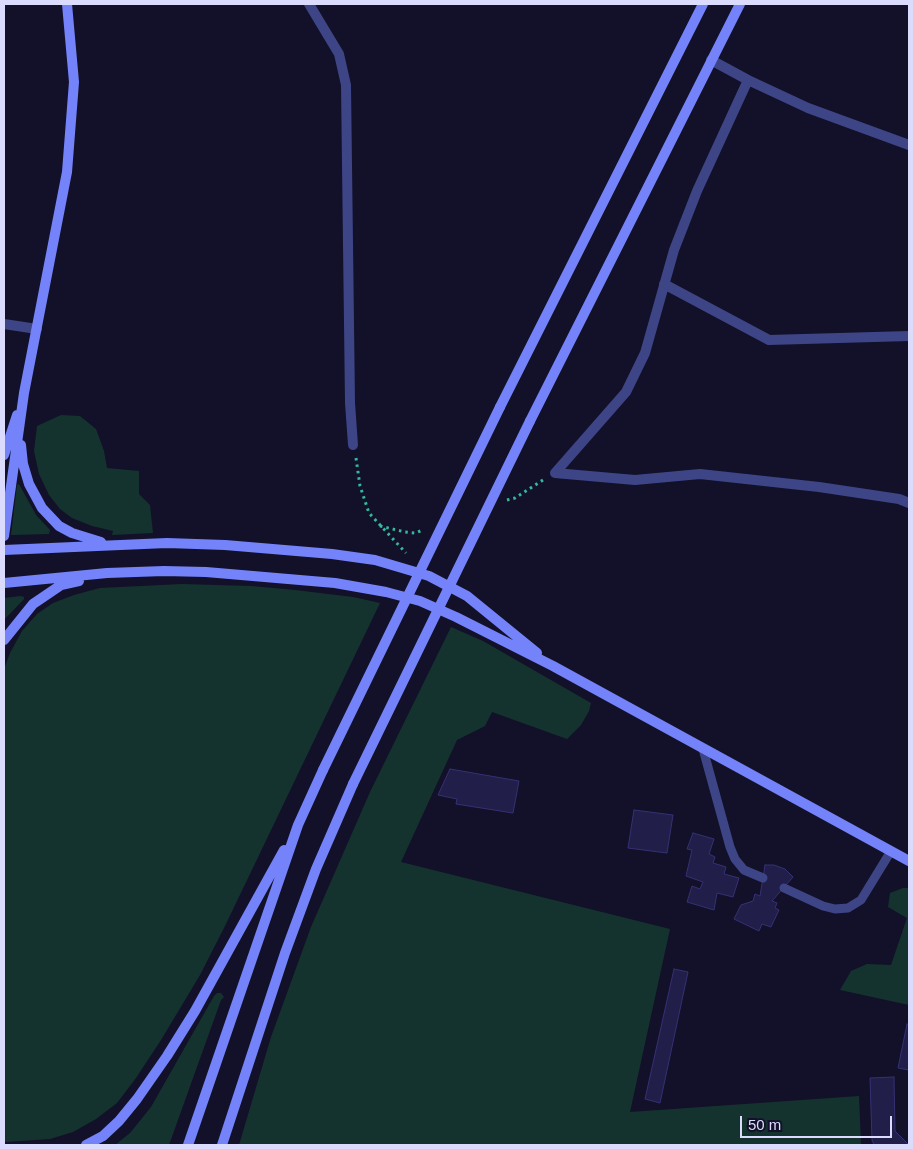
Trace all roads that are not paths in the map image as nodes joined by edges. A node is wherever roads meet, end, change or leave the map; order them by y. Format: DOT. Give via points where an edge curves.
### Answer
graph roads {
  1 [pos="67,4"];
  2 [pos="309,4"];
  3 [pos="703,4"];
  4 [pos="740,4"];
  5 [pos="711,60"];
  6 [pos="748,80"];
  7 [pos="909,145"];
  8 [pos="664,284"];
  9 [pos="4,324"];
  10 [pos="36,329"];
  11 [pos="909,336"];
  12 [pos="24,393"];
  13 [pos="20,427"];
  14 [pos="353,445"];
  15 [pos="4,455"];
  16 [pos="909,503"];
  17 [pos="4,536"];
  18 [pos="119,545"];
  19 [pos="4,550"];
  20 [pos="107,573"];
  21 [pos="4,583"];
  22 [pos="4,640"];
  23 [pos="553,666"];
  24 [pos="703,749"];
  25 [pos="298,825"];
  26 [pos="891,851"];
  27 [pos="909,861"];
  28 [pos="763,878"];
  29 [pos="784,888"];
  30 [pos="86,1145"];
  31 [pos="188,1145"];
  32 [pos="222,1145"];
  1 -- 10 [label="main road" via="74,82 68,172"];
  2 -- 14 [label="street" via="338,54 346,85"];
  3 -- 25 [label="main road, bridge" via="500,407"];
  4 -- 5 [label="main road"];
  5 -- 6 [label="street"];
  5 -- 32 [label="main road, bridge" via="352,784 285,953"];
  6 -- 7 [label="street" via="808,108"];
  6 -- 8 [label="street" via="697,191"];
  8 -- 11 [label="street" via="769,340"];
  8 -- 16 [label="street" via="645,353 626,392 555,473 635,480 700,474 819,487"];
  9 -- 10 [label="street"];
  10 -- 12 [label="main road"];
  12 -- 13 [label="main road"];
  12 -- 15 [label="main road"];
  13 -- 17 [label="main road"];
  13 -- 18 [label="main road" via="23,464 29,484 51,519 72,534"];
  18 -- 19 [label="main road"];
  18 -- 23 [label="main road" via="206,544 312,552 375,560 411,570 467,596"];
  20 -- 21 [label="main road"];
  20 -- 22 [label="main road" via="61,585 33,604"];
  20 -- 23 [label="main road" via="216,572 293,578 386,592 420,601"];
  23 -- 24 [label="main road"];
  24 -- 26 [label="main road"];
  24 -- 28 [label="lane" via="735,859 744,870"];
  25 -- 30 [label="main road" via="167,1056 119,1121 103,1136"];
  25 -- 31 [label="main road"];
  26 -- 27 [label="main road"];
  26 -- 29 [label="lane" via="861,900 848,908 823,906"];
}
